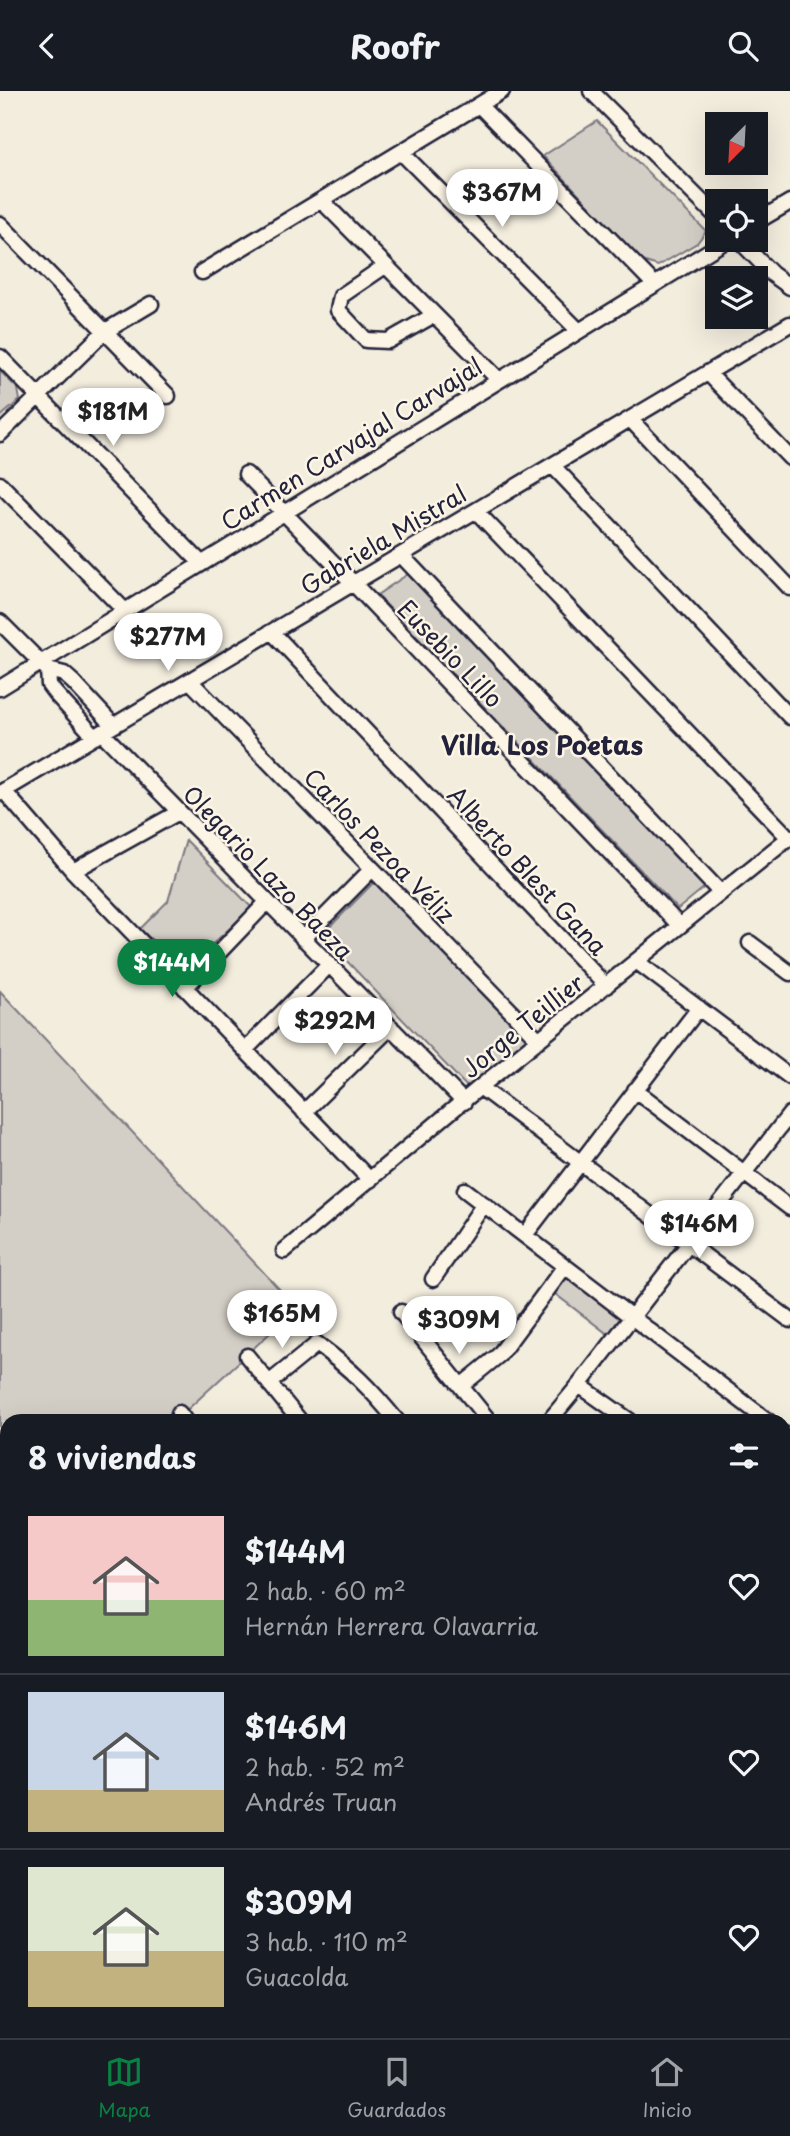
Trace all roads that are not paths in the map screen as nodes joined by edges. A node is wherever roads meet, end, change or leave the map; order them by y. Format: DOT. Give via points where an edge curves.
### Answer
graph roads {
  1 [pos="502,91"];
  2 [pos="591,91"];
  3 [pos="479,105"];
  4 [pos="401,152"];
  5 [pos="321,200"];
  6 [pos="790,202"];
  7 [pos="705,205"];
  8 [pos="768,215"];
  9 [pos="0,224"];
  10 [pos="707,252"];
  11 [pos="751,252"];
  12 [pos="385,266"];
  13 [pos="202,272"];
  14 [pos="654,284"];
  15 [pos="790,287"];
  16 [pos="150,304"];
  17 [pos="434,314"];
  18 [pos="789,327"];
  19 [pos="578,330"];
  20 [pos="104,332"];
  21 [pos="0,357"];
  22 [pos="708,373"];
  23 [pos="498,379"];
  24 [pos="38,396"];
  25 [pos="168,396"];
  26 [pos="630,419"];
  27 [pos="0,434"];
  28 [pos="790,458"];
  29 [pos="552,465"];
  30 [pos="246,474"];
  31 [pos="0,484"];
  32 [pos="476,511"];
  33 [pos="283,513"];
  34 [pos="401,555"];
  35 [pos="201,563"];
  36 [pos="353,583"];
  37 [pos="790,588"];
  38 [pos="124,611"];
  39 [pos="0,622"];
  40 [pos="272,632"];
  41 [pos="44,667"];
  42 [pos="190,681"];
  43 [pos="0,688"];
  44 [pos="790,717"];
  45 [pos="104,731"];
  46 [pos="2,792"];
  47 [pos="179,812"];
  48 [pos="790,837"];
  49 [pos="372,869"];
  50 [pos="73,871"];
  51 [pos="720,893"];
  52 [pos="267,902"];
  53 [pos="679,925"];
  54 [pos="303,939"];
  55 [pos="750,943"];
  56 [pos="636,961"];
  57 [pos="329,965"];
  58 [pos="790,973"];
  59 [pos="606,986"];
  60 [pos="185,988"];
  61 [pos="699,1008"];
  62 [pos="391,1027"];
  63 [pos="539,1040"];
  64 [pos="245,1051"];
  65 [pos="790,1077"];
  66 [pos="480,1087"];
  67 [pos="635,1090"];
  68 [pos="464,1102"];
  69 [pos="304,1112"];
  70 [pos="790,1114"];
  71 [pos="579,1162"];
  72 [pos="744,1173"];
  73 [pos="370,1180"];
  74 [pos="464,1191"];
  75 [pos="484,1204"];
  76 [pos="790,1208"];
  77 [pos="525,1235"];
  78 [pos="689,1244"];
  79 [pos="284,1251"];
  80 [pos="565,1266"];
  81 [pos="433,1279"];
  82 [pos="401,1313"];
  83 [pos="631,1316"];
  84 [pos="790,1320"];
  85 [pos="247,1356"];
  86 [pos="269,1383"];
  87 [pos="579,1385"];
  88 [pos="461,1386"];
  89 [pos="294,1414"];
  90 [pos="391,1414"];
  91 [pos="483,1414"];
  92 [pos="555,1414"];
  93 [pos="620,1414"];
  94 [pos="759,1414"];
  1 -- 3 [label="street"];
  2 -- 7 [label="street"];
  3 -- 4 [label="street"];
  3 -- 14 [label="street"];
  4 -- 5 [label="street"];
  4 -- 19 [label="street"];
  5 -- 12 [label="street"];
  5 -- 13 [label="street"];
  6 -- 8 [label="street"];
  9 -- 20 [label="street"];
  10 -- 14 [label="street, Carmen Carvajal Carvajal"];
  11 -- 15 [label="street"];
  12 -- 17 [label="street"];
  12 -- 17 [label="street" via="341,296 338,310 366,340 388,341"];
  14 -- 19 [label="street, Carmen Carvajal Carvajal"];
  16 -- 20 [label="street"];
  17 -- 23 [label="street"];
  18 -- 22 [label="street, Gabriela Mistral"];
  19 -- 23 [label="street, Carmen Carvajal Carvajal"];
  20 -- 24 [label="street"];
  20 -- 25 [label="street"];
  21 -- 24 [label="street"];
  22 -- 26 [label="street, Gabriela Mistral"];
  22 -- 28 [label="street"];
  23 -- 33 [label="street, Carmen Carvajal Carvajal"];
  24 -- 27 [label="street"];
  24 -- 35 [label="street"];
  26 -- 29 [label="street, Gabriela Mistral"];
  26 -- 37 [label="street"];
  29 -- 32 [label="street, Gabriela Mistral"];
  29 -- 44 [label="street"];
  30 -- 33 [label="street, Eusebio Lillo"];
  31 -- 38 [label="street"];
  32 -- 34 [label="street, Gabriela Mistral"];
  32 -- 48 [label="street"];
  33 -- 35 [label="street, Carmen Carvajal Carvajal"];
  33 -- 36 [label="street, Eusebio Lillo"];
  34 -- 36 [label="street, Gabriela Mistral"];
  34 -- 51 [label="street, Eusebio Lillo"];
  35 -- 38 [label="street, Carmen Carvajal Carvajal"];
  36 -- 40 [label="street, Gabriela Mistral"];
  36 -- 53 [label="street, Eusebio Lillo"];
  38 -- 41 [label="street, Carmen Carvajal Carvajal"];
  39 -- 41 [label="street"];
  40 -- 42 [label="street, Gabriela Mistral"];
  40 -- 59 [label="street, Alberto Blest Gana"];
  41 -- 43 [label="street, Carmen Carvajal Carvajal"];
  41 -- 45 [label="street" via="55,693"];
  41 -- 45 [label="street" via="64,674"];
  42 -- 45 [label="street, Gabriela Mistral"];
  42 -- 49 [label="street, Carlos Pezoa Véliz"];
  45 -- 46 [label="street, Gabriela Mistral"];
  45 -- 47 [label="street, Olegario Lazo Baeza"];
  46 -- 50 [label="street"];
  47 -- 50 [label="street"];
  47 -- 52 [label="street, Olegario Lazo Baeza"];
  48 -- 51 [label="street, Jorge Teillier"];
  49 -- 54 [label="street"];
  49 -- 63 [label="street, Carlos Pezoa Véliz"];
  50 -- 60 [label="street"];
  51 -- 53 [label="street, Jorge Teillier"];
  52 -- 54 [label="street, Olegario Lazo Baeza"];
  52 -- 60 [label="street"];
  53 -- 56 [label="street, Jorge Teillier"];
  54 -- 57 [label="street, Olegario Lazo Baeza"];
  55 -- 58 [label="street"];
  56 -- 59 [label="street, Jorge Teillier"];
  56 -- 61 [label="street"];
  57 -- 62 [label="street, Olegario Lazo Baeza"];
  57 -- 64 [label="street"];
  59 -- 63 [label="street, Jorge Teillier"];
  60 -- 64 [label="street"];
  61 -- 65 [label="street"];
  61 -- 67 [label="street"];
  62 -- 68 [label="street, Olegario Lazo Baeza"];
  62 -- 69 [label="street"];
  63 -- 66 [label="street, Jorge Teillier"];
  64 -- 69 [label="street"];
  66 -- 68 [label="street, Jorge Teillier"];
  66 -- 71 [label="street"];
  67 -- 71 [label="street"];
  67 -- 72 [label="street"];
  68 -- 73 [label="street, Jorge Teillier"];
  69 -- 73 [label="street"];
  70 -- 72 [label="street"];
  71 -- 77 [label="street"];
  71 -- 78 [label="street"];
  72 -- 76 [label="street"];
  72 -- 78 [label="street"];
  73 -- 79 [label="street, Jorge Teillier"];
  74 -- 75 [label="street"];
  75 -- 77 [label="street"];
  75 -- 81 [label="street"];
  77 -- 80 [label="street"];
  78 -- 83 [label="street"];
  78 -- 84 [label="street"];
  80 -- 83 [label="street"];
  80 -- 88 [label="street" via="499,1355"];
  82 -- 88 [label="street"];
  83 -- 87 [label="street"];
  83 -- 94 [label="street"];
  85 -- 86 [label="street"];
  86 -- 89 [label="street"];
  86 -- 90 [label="street" via="317,1344 366,1383"];
  87 -- 92 [label="street"];
  87 -- 93 [label="street"];
  88 -- 91 [label="street"];
}
